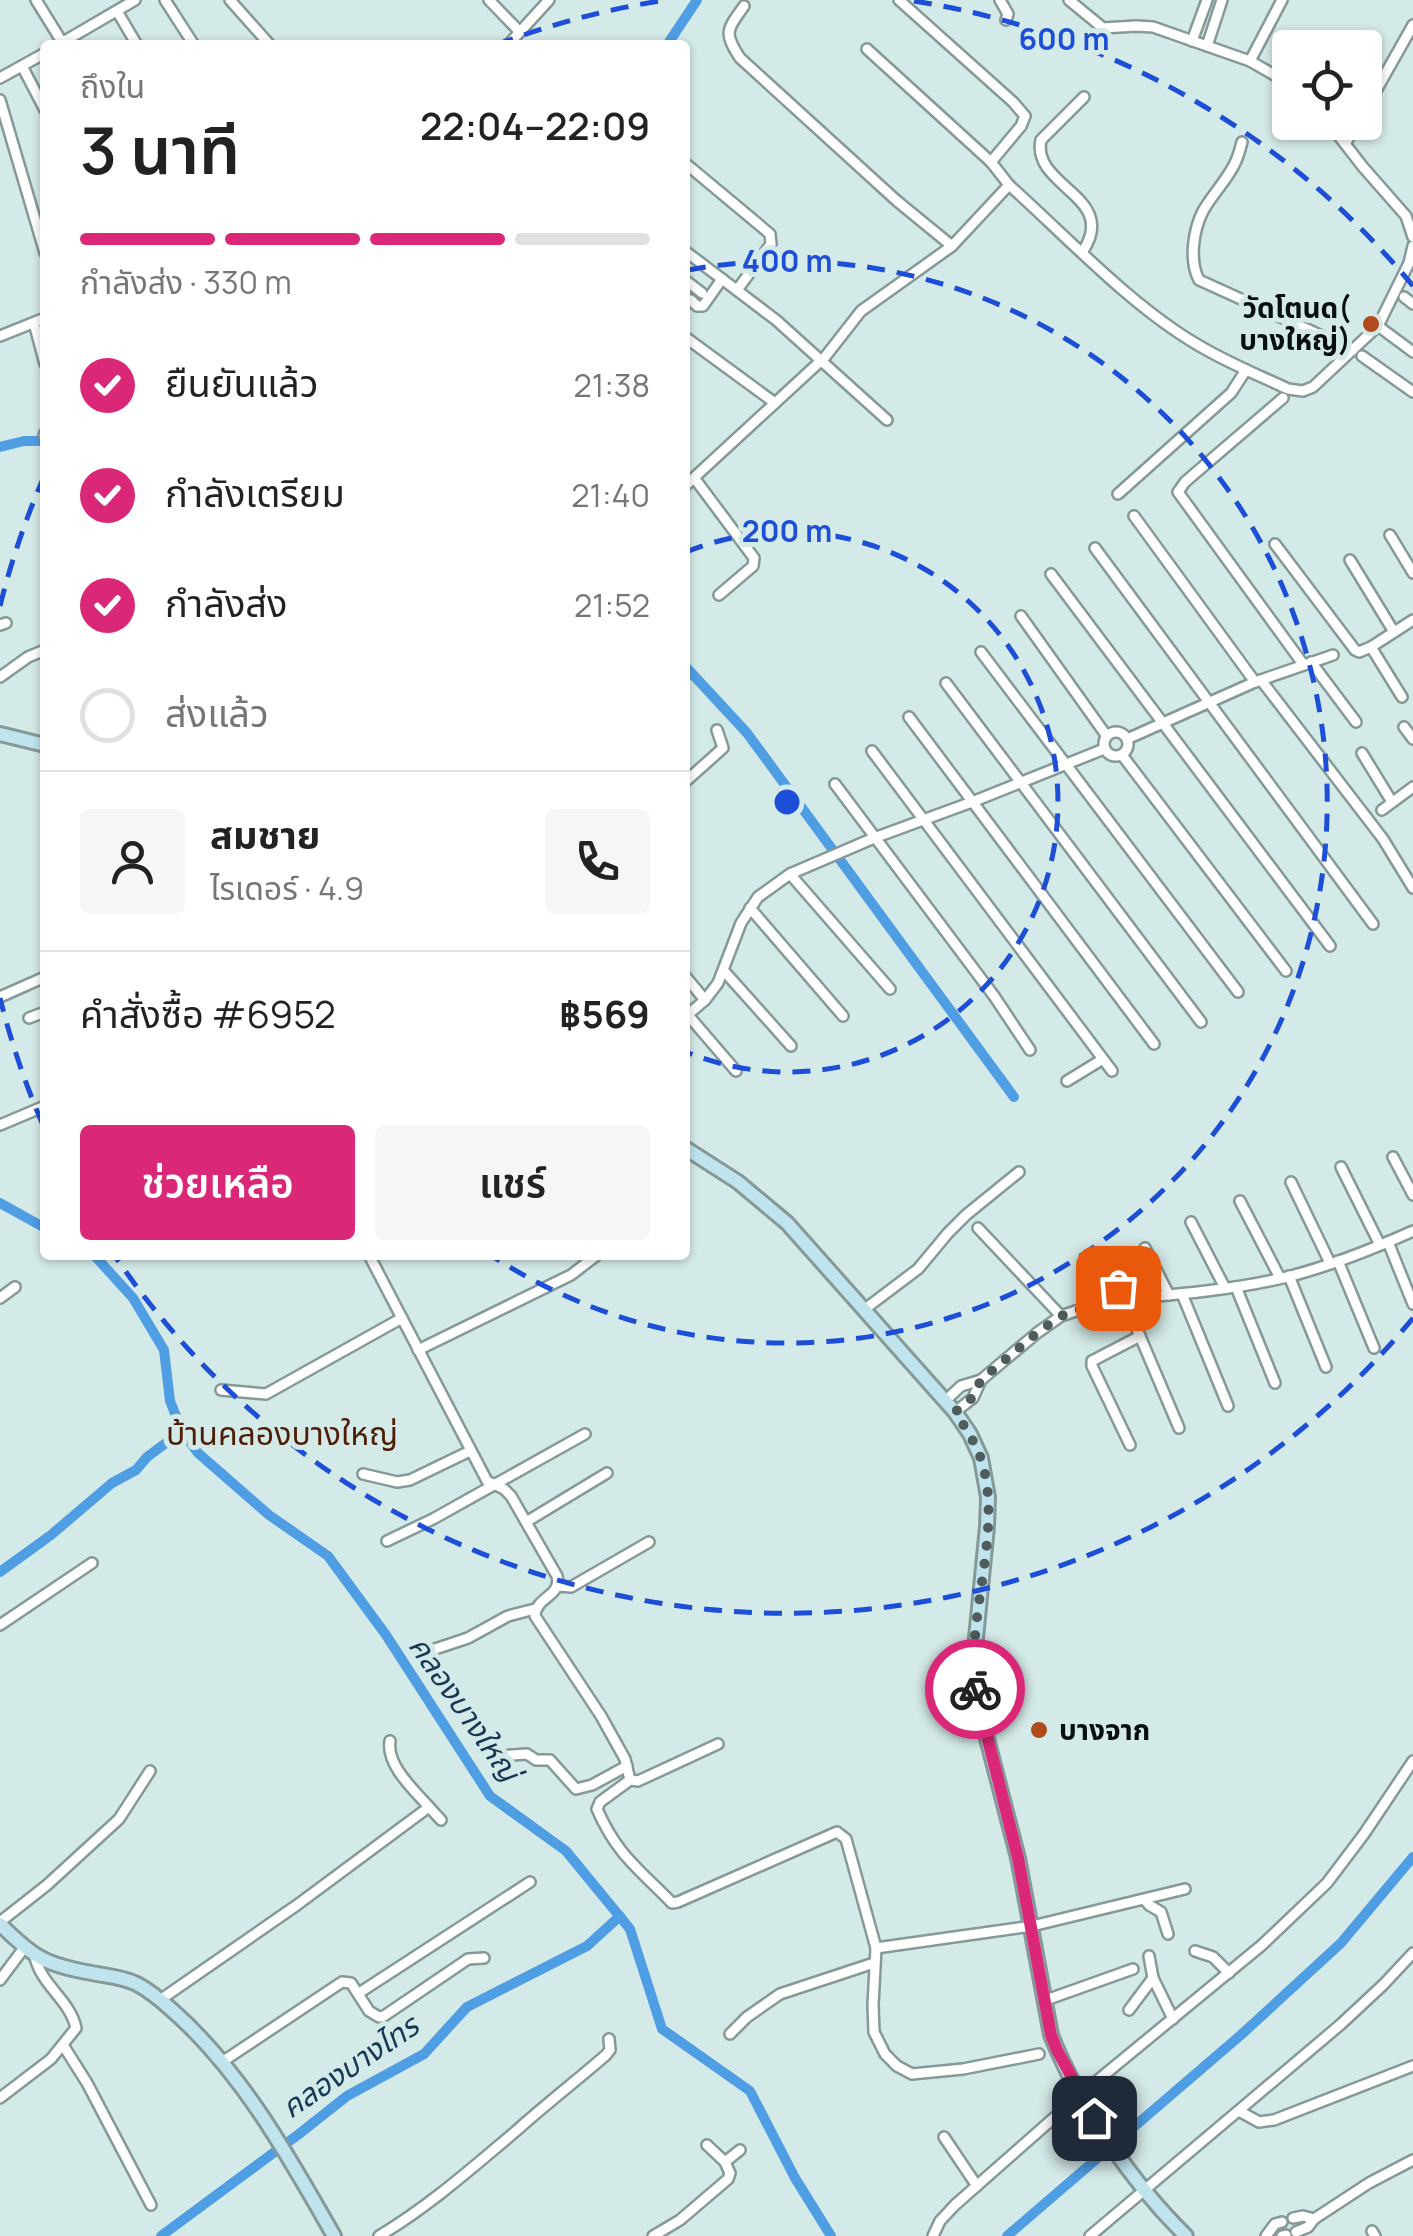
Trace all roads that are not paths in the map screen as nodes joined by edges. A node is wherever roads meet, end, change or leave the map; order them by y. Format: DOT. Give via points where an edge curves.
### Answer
graph roads {
  1 [pos="36,0"];
  2 [pos="166,0"];
  3 [pos="230,0"];
  4 [pos="489,0"];
  5 [pos="549,0"];
  6 [pos="898,0"];
  7 [pos="1000,0"];
  8 [pos="1069,0"];
  9 [pos="1206,0"];
  10 [pos="1222,0"];
  11 [pos="1282,0"];
  12 [pos="125,4"];
  13 [pos="744,6"];
  14 [pos="1006,20"];
  15 [pos="1413,25"];
  16 [pos="519,31"];
  17 [pos="65,40"];
  18 [pos="69,40"];
  19 [pos="136,40"];
  20 [pos="191,40"];
  21 [pos="266,40"];
  22 [pos="512,40"];
  23 [pos="1192,41"];
  24 [pos="1207,46"];
  25 [pos="868,49"];
  26 [pos="40,55"];
  27 [pos="1250,61"];
  28 [pos="22,66"];
  29 [pos="1272,74"];
  30 [pos="0,78"];
  31 [pos="1382,80"];
  32 [pos="1084,97"];
  33 [pos="0,100"];
  34 [pos="40,100"];
  35 [pos="1342,140"];
  36 [pos="1347,140"];
  37 [pos="1242,142"];
  38 [pos="1345,144"];
  39 [pos="991,162"];
  40 [pos="690,167"];
  41 [pos="1009,185"];
  42 [pos="40,235"];
  43 [pos="1413,237"];
  44 [pos="952,246"];
  45 [pos="1413,246"];
  46 [pos="1082,251"];
  47 [pos="690,255"];
  48 [pos="722,279"];
  49 [pos="690,284"];
  50 [pos="736,290"];
  51 [pos="702,294"];
  52 [pos="691,300"];
  53 [pos="40,320"];
  54 [pos="34,323"];
  55 [pos="1378,326"];
  56 [pos="0,336"];
  57 [pos="690,340"];
  58 [pos="40,345"];
  59 [pos="1413,352"];
  60 [pos="1358,353"];
  61 [pos="820,360"];
  62 [pos="1246,370"];
  63 [pos="1413,392"];
  64 [pos="1283,398"];
  65 [pos="775,403"];
  66 [pos="886,420"];
  67 [pos="694,478"];
  68 [pos="690,482"];
  69 [pos="1118,494"];
  70 [pos="1134,516"];
  71 [pos="1390,534"];
  72 [pos="1275,544"];
  73 [pos="1096,548"];
  74 [pos="1350,560"];
  75 [pos="1413,573"];
  76 [pos="1051,574"];
  77 [pos="719,594"];
  78 [pos="1021,616"];
  79 [pos="1413,620"];
  80 [pos="1394,632"];
  81 [pos="1372,647"];
  82 [pos="40,652"];
  83 [pos="981,652"];
  84 [pos="1333,655"];
  85 [pos="1307,663"];
  86 [pos="0,677"];
  87 [pos="1258,681"];
  88 [pos="946,683"];
  89 [pos="1402,696"];
  90 [pos="1207,702"];
  91 [pos="909,717"];
  92 [pos="1162,722"];
  93 [pos="1356,722"];
  94 [pos="1404,726"];
  95 [pos="717,730"];
  96 [pos="1,735"];
  97 [pos="1106,735"];
  98 [pos="1127,739"];
  99 [pos="1413,739"];
  100 [pos="40,744"];
  101 [pos="1104,749"];
  102 [pos="872,751"];
  103 [pos="1362,753"];
  104 [pos="1122,754"];
  105 [pos="1067,764"];
  106 [pos="690,778"];
  107 [pos="1020,783"];
  108 [pos="835,784"];
  109 [pos="1412,791"];
  110 [pos="972,802"];
  111 [pos="1392,802"];
  112 [pos="1382,810"];
  113 [pos="922,821"];
  114 [pos="874,838"];
  115 [pos="790,874"];
  116 [pos="1413,888"];
  117 [pos="750,908"];
  118 [pos="1373,924"];
  119 [pos="1330,946"];
  120 [pos="724,970"];
  121 [pos="1286,972"];
  122 [pos="40,980"];
  123 [pos="690,982"];
  124 [pos="890,988"];
  125 [pos="1238,992"];
  126 [pos="0,997"];
  127 [pos="706,1000"];
  128 [pos="690,1013"];
  129 [pos="40,1014"];
  130 [pos="844,1016"];
  131 [pos="30,1018"];
  132 [pos="690,1019"];
  133 [pos="1201,1022"];
  134 [pos="1154,1044"];
  135 [pos="791,1046"];
  136 [pos="1030,1050"];
  137 [pos="1103,1059"];
  138 [pos="736,1071"];
  139 [pos="1112,1071"];
  140 [pos="1067,1081"];
  141 [pos="40,1108"];
  142 [pos="0,1126"];
  143 [pos="690,1151"];
  144 [pos="1393,1157"];
  145 [pos="1341,1166"];
  146 [pos="1019,1172"];
  147 [pos="1291,1182"];
  148 [pos="1413,1195"];
  149 [pos="1240,1201"];
  150 [pos="1191,1222"];
  151 [pos="978,1228"];
  152 [pos="1413,1231"];
  153 [pos="1384,1244"];
  154 [pos="1145,1248"];
  155 [pos="372,1260"];
  156 [pos="591,1260"];
  157 [pos="1092,1260"];
  158 [pos="1334,1262"];
  159 [pos="1284,1278"];
  160 [pos="15,1287"];
  161 [pos="1231,1288"];
  162 [pos="1182,1294"];
  163 [pos="1169,1295"];
  164 [pos="1109,1297"];
  165 [pos="0,1298"];
  166 [pos="1130,1303"];
  167 [pos="1413,1304"];
  168 [pos="864,1310"];
  169 [pos="1061,1316"];
  170 [pos="402,1318"];
  171 [pos="1140,1336"];
  172 [pos="1374,1348"];
  173 [pos="418,1350"];
  174 [pos="1326,1368"];
  175 [pos="981,1380"];
  176 [pos="1275,1384"];
  177 [pos="221,1390"];
  178 [pos="945,1401"];
  179 [pos="1228,1406"];
  180 [pos="955,1412"];
  181 [pos="1179,1428"];
  182 [pos="585,1434"];
  183 [pos="1130,1445"];
  184 [pos="470,1450"];
  185 [pos="606,1473"];
  186 [pos="364,1474"];
  187 [pos="492,1484"];
  188 [pos="526,1522"];
  189 [pos="387,1541"];
  190 [pos="650,1542"];
  191 [pos="92,1563"];
  192 [pos="558,1586"];
  193 [pos="535,1609"];
  194 [pos="0,1625"];
  195 [pos="430,1651"];
  196 [pos="390,1742"];
  197 [pos="718,1744"];
  198 [pos="498,1756"];
  199 [pos="1413,1761"];
  200 [pos="627,1766"];
  201 [pos="150,1770"];
  202 [pos="630,1780"];
  203 [pos="429,1807"];
  204 [pos="441,1820"];
  205 [pos="530,1882"];
  206 [pos="1185,1889"];
  207 [pos="1145,1900"];
  208 [pos="0,1923"];
  209 [pos="1032,1926"];
  210 [pos="1168,1934"];
  211 [pos="876,1948"];
  212 [pos="1195,1951"];
  213 [pos="30,1952"];
  214 [pos="1413,1954"];
  215 [pos="1149,1956"];
  216 [pos="484,1958"];
  217 [pos="874,1962"];
  218 [pos="1133,1969"];
  219 [pos="1230,1973"];
  220 [pos="1153,1978"];
  221 [pos="0,1980"];
  222 [pos="358,1993"];
  223 [pos="160,2000"];
  224 [pos="1046,2000"];
  225 [pos="1129,2010"];
  226 [pos="1173,2019"];
  227 [pos="730,2034"];
  228 [pos="608,2039"];
  229 [pos="63,2045"];
  230 [pos="1048,2052"];
  231 [pos="222,2062"];
  232 [pos="1413,2066"];
  233 [pos="1080,2094"];
  234 [pos="0,2098"];
  235 [pos="1239,2111"];
  236 [pos="944,2137"];
  237 [pos="707,2145"];
  238 [pos="740,2150"];
  239 [pos="1413,2160"];
  240 [pos="725,2162"];
  241 [pos="977,2186"];
  242 [pos="1146,2190"];
  243 [pos="151,2205"];
  244 [pos="1293,2218"];
  245 [pos="1314,2219"];
  246 [pos="1282,2222"];
  247 [pos="1288,2234"];
  248 [pos="334,2236"];
  249 [pos="379,2236"];
  250 [pos="652,2236"];
  251 [pos="934,2236"];
  252 [pos="1090,2236"];
  253 [pos="1186,2236"];
  254 [pos="1268,2236"];
  1 -- 17 [label="street"];
  2 -- 20 [label="street"];
  3 -- 21 [label="street"];
  4 -- 16 [label="street"];
  5 -- 16 [label="street"];
  6 -- 39 [label="street" via="1026,116"];
  7 -- 14 [label="street"];
  8 -- 23 [label="street" via="1103,28 1144,26"];
  9 -- 23 [label="street"];
  10 -- 24 [label="street"];
  11 -- 27 [label="street"];
  12 -- 18 [label="street"];
  12 -- 19 [label="street"];
  13 -- 44 [label="street" via="728,32 740,58"];
  15 -- 31 [label="street"];
  16 -- 22 [label="street"];
  23 -- 24 [label="street"];
  24 -- 27 [label="street"];
  25 -- 39 [label="street"];
  26 -- 28 [label="street"];
  27 -- 29 [label="street"];
  28 -- 30 [label="street"];
  28 -- 34 [label="street"];
  32 -- 46 [label="street" via="1040,140 1039,153 1090,214 1092,233"];
  33 -- 42 [label="street"];
  35 -- 38 [label="street"];
  36 -- 38 [label="street"];
  37 -- 60 [label="street" via="1203,212 1193,252 1196,275"];
  38 -- 43 [label="street" via="1406,216"];
  39 -- 41 [label="street"];
  40 -- 50 [label="street" via="770,234 770,244"];
  41 -- 44 [label="street"];
  41 -- 46 [label="street"];
  44 -- 61 [label="street" via="861,311"];
  45 -- 55 [label="street"];
  46 -- 62 [label="street" via="1167,324"];
  47 -- 48 [label="street"];
  48 -- 50 [label="street"];
  48 -- 52 [label="street" via="703,306"];
  49 -- 51 [label="street"];
  50 -- 61 [label="street"];
  53 -- 54 [label="street"];
  54 -- 56 [label="street"];
  54 -- 58 [label="street"];
  55 -- 59 [label="street"];
  55 -- 60 [label="street"];
  57 -- 65 [label="street"];
  60 -- 62 [label="street" via="1303,391"];
  60 -- 63 [label="street"];
  61 -- 65 [label="street"];
  61 -- 66 [label="street"];
  62 -- 69 [label="street" via="1223,400"];
  64 -- 85 [label="street" via="1178,492"];
  65 -- 67 [label="street"];
  67 -- 68 [label="street"];
  67 -- 77 [label="street" via="754,558"];
  70 -- 87 [label="street"];
  71 -- 75 [label="street"];
  72 -- 81 [label="street" via="1354,650"];
  73 -- 90 [label="street"];
  74 -- 80 [label="street"];
  76 -- 92 [label="street"];
  78 -- 97 [label="street"];
  79 -- 80 [label="street"];
  80 -- 81 [label="street"];
  81 -- 89 [label="street"];
  82 -- 86 [label="street"];
  83 -- 105 [label="street"];
  84 -- 85 [label="street"];
  85 -- 87 [label="street"];
  85 -- 93 [label="street"];
  87 -- 90 [label="street"];
  87 -- 116 [label="street" via="1383,839"];
  88 -- 107 [label="street"];
  90 -- 92 [label="street"];
  90 -- 118 [label="street"];
  91 -- 110 [label="street"];
  92 -- 98 [label="street"];
  92 -- 119 [label="street"];
  94 -- 99 [label="street"];
  95 -- 106 [label="street" via="723,748"];
  96 -- 100 [label="street"];
  97 -- 98 [label="street" via="1115,731"];
  97 -- 101 [label="street"];
  98 -- 104 [label="street"];
  101 -- 104 [label="street"];
  101 -- 105 [label="street"];
  102 -- 113 [label="street"];
  103 -- 111 [label="street"];
  104 -- 121 [label="street"];
  105 -- 107 [label="street"];
  105 -- 125 [label="street"];
  107 -- 110 [label="street"];
  107 -- 133 [label="street"];
  108 -- 114 [label="street"];
  109 -- 111 [label="street"];
  110 -- 113 [label="street"];
  110 -- 134 [label="street"];
  111 -- 112 [label="street"];
  113 -- 114 [label="street"];
  113 -- 137 [label="street"];
  114 -- 115 [label="street"];
  114 -- 136 [label="street"];
  115 -- 117 [label="street"];
  115 -- 124 [label="street"];
  117 -- 120 [label="street"];
  117 -- 130 [label="street"];
  120 -- 127 [label="street"];
  120 -- 135 [label="street"];
  122 -- 126 [label="street"];
  123 -- 127 [label="street"];
  127 -- 128 [label="street"];
  129 -- 131 [label="street"];
  132 -- 138 [label="street"];
  137 -- 139 [label="street"];
  137 -- 140 [label="street"];
  141 -- 142 [label="street"];
  143 -- 168 [label="street" via="787,1223"];
  144 -- 148 [label="street"];
  145 -- 153 [label="street"];
  146 -- 168 [label="street" via="948,1233 918,1269"];
  147 -- 158 [label="street"];
  149 -- 159 [label="street"];
  150 -- 161 [label="street"];
  151 -- 169 [label="street"];
  152 -- 153 [label="street"];
  153 -- 158 [label="street"];
  153 -- 167 [label="street"];
  154 -- 163 [label="street"];
  155 -- 170 [label="street"];
  156 -- 173 [label="street" via="571,1276"];
  157 -- 164 [label="street"];
  158 -- 159 [label="street"];
  158 -- 172 [label="street"];
  159 -- 161 [label="street"];
  159 -- 174 [label="street"];
  160 -- 165 [label="street"];
  161 -- 162 [label="street"];
  161 -- 176 [label="street"];
  162 -- 163 [label="street"];
  162 -- 179 [label="street"];
  163 -- 166 [label="street"];
  164 -- 166 [label="street" via="1118,1312"];
  164 -- 166 [label="street" via="1122,1288"];
  164 -- 169 [label="street"];
  166 -- 171 [label="street"];
  168 -- 178 [label="street"];
  169 -- 175 [label="street"];
  170 -- 173 [label="street"];
  170 -- 177 [label="street" via="266,1394"];
  171 -- 181 [label="street"];
  171 -- 183 [label="street" via="1092,1360"];
  173 -- 184 [label="street"];
  175 -- 178 [label="street"];
  175 -- 180 [label="street"];
  178 -- 180 [label="street"];
  180 -- 209 [label="street" via="981,1458 988,1498 972,1668"];
  182 -- 187 [label="street"];
  184 -- 186 [label="street" via="410,1480"];
  184 -- 187 [label="street"];
  185 -- 188 [label="street"];
  187 -- 188 [label="street" via="504,1488"];
  187 -- 189 [label="street"];
  188 -- 192 [label="street"];
  190 -- 192 [label="street" via="571,1587"];
  191 -- 194 [label="street"];
  192 -- 193 [label="street"];
  193 -- 195 [label="street"];
  193 -- 200 [label="street" via="536,1621"];
  196 -- 203 [label="street" via="394,1764"];
  197 -- 202 [label="street"];
  198 -- 200 [label="street" via="546,1758 576,1788"];
  199 -- 219 [label="street" via="1326,1883"];
  200 -- 202 [label="street"];
  201 -- 208 [label="street" via="119,1819"];
  202 -- 211 [label="street" via="597,1810 627,1860 672,1902 836,1832 846,1839"];
  203 -- 204 [label="street"];
  203 -- 223 [label="street"];
  205 -- 222 [label="street"];
  206 -- 207 [label="street"];
  207 -- 209 [label="street"];
  207 -- 210 [label="street" via="1161,1912"];
  208 -- 213 [label="street"];
  209 -- 211 [label="street"];
  209 -- 224 [label="street"];
  211 -- 217 [label="street"];
  212 -- 219 [label="street"];
  213 -- 221 [label="street"];
  213 -- 223 [label="street" via="68,1970 133,1982"];
  213 -- 229 [label="street" via="75,2022"];
  214 -- 235 [label="street"];
  215 -- 220 [label="street"];
  216 -- 222 [label="street" via="468,1958 384,2016 374,2016"];
  217 -- 227 [label="street" via="780,1994"];
  217 -- 230 [label="street" via="874,2032 906,2073"];
  218 -- 224 [label="street"];
  219 -- 226 [label="street"];
  220 -- 225 [label="street"];
  220 -- 226 [label="street"];
  222 -- 231 [label="street" via="351,1983 333,1986"];
  223 -- 231 [label="street"];
  224 -- 230 [label="street"];
  226 -- 233 [label="street"];
  228 -- 249 [label="street" via="606,2056"];
  229 -- 234 [label="street"];
  229 -- 243 [label="street"];
  230 -- 233 [label="street"];
  231 -- 248 [label="street"];
  232 -- 235 [label="street" via="1264,2123"];
  233 -- 241 [label="street"];
  233 -- 242 [label="street"];
  235 -- 242 [label="street"];
  236 -- 241 [label="street"];
  237 -- 240 [label="street"];
  238 -- 240 [label="street"];
  239 -- 245 [label="street"];
  240 -- 250 [label="street" via="728,2179"];
  241 -- 251 [label="street" via="940,2221"];
  242 -- 252 [label="street"];
  242 -- 253 [label="street"];
  244 -- 245 [label="street"];
  245 -- 247 [label="street"];
  246 -- 254 [label="street"];
}
